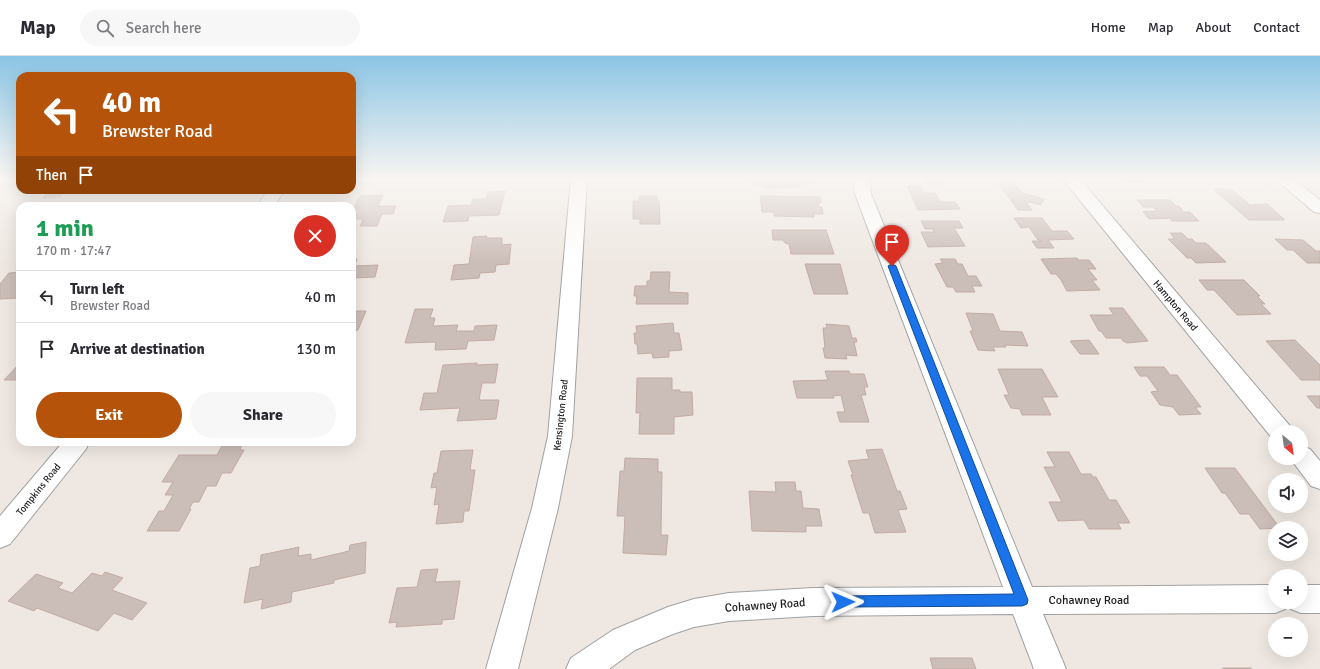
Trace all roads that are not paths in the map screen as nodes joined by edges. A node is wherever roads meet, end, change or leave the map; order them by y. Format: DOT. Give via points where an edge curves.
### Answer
graph roads {
  1 [pos="577,207"];
  2 [pos="868,207"];
  3 [pos="1094,207"];
  4 [pos="1275,425"];
  5 [pos="74,446"];
  6 [pos="1308,464"];
  7 [pos="1320,479"];
  8 [pos="0,536"];
  9 [pos="1268,599"];
  10 [pos="1308,599"];
  11 [pos="1320,599"];
  12 [pos="1022,600"];
  13 [pos="502,669"];
  14 [pos="582,669"];
  15 [pos="1050,669"];
  1 -- 13 [label="street, Kensington Road" via="560,436 545,508"];
  2 -- 12 [label="street"];
  3 -- 4 [label="street, Hampton Road"];
  5 -- 8 [label="street, Tompkins Road"];
  6 -- 7 [label="street"];
  9 -- 12 [label="street, Cohawney Road"];
  10 -- 11 [label="street"];
  12 -- 14 [label="street, Cohawney Road" via="813,602 729,607 668,621 624,640"];
  12 -- 15 [label="street"];
}
